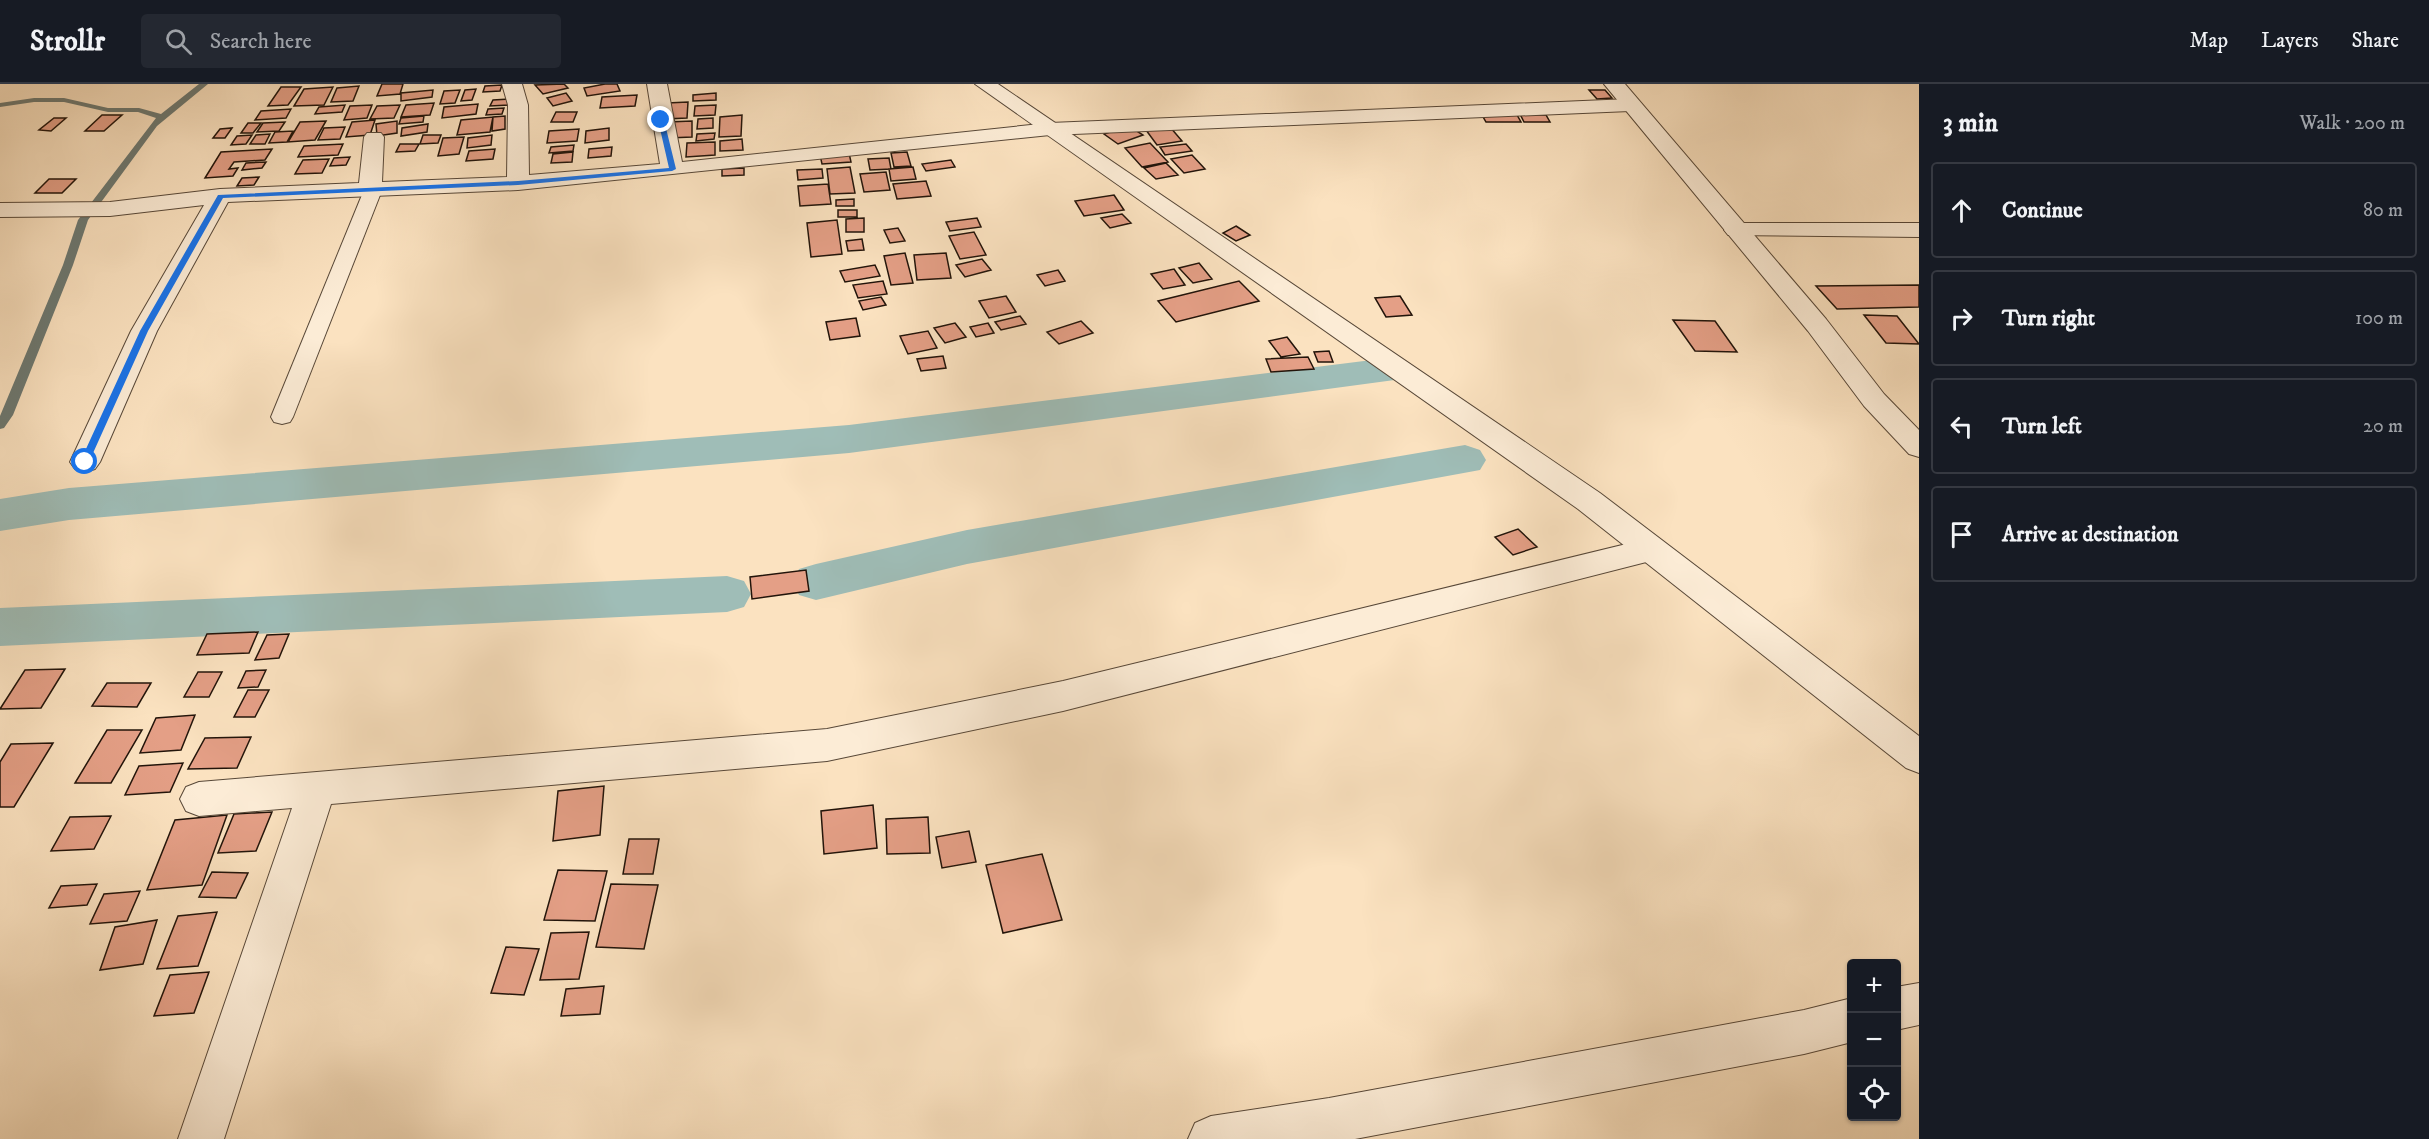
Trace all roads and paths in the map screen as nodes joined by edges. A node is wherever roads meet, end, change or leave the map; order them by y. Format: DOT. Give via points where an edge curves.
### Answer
graph roads {
  1 [pos="512,84"];
  2 [pos="657,84"];
  3 [pos="986,84"];
  4 [pos="1614,84"];
  5 [pos="1630,105"];
  6 [pos="1050,129"];
  7 [pos="374,137"];
  8 [pos="672,169"];
  9 [pos="518,183"];
  10 [pos="372,190"];
  11 [pos="220,196"];
  12 [pos="0,210"];
  13 [pos="1736,230"];
  14 [pos="1919,230"];
  15 [pos="282,417"];
  16 [pos="1919,447"];
  17 [pos="85,462"];
  18 [pos="1652,550"];
  19 [pos="1919,757"];
  20 [pos="317,789"];
  21 [pos="199,799"];
  22 [pos="1919,1004"];
  23 [pos="1901,1008"];
  24 [pos="1847,1021"];
  25 [pos="201,1139"];
  26 [pos="1211,1139"];
  1 -- 9 [label="street" via="518,105"];
  2 -- 8 [label="street"];
  3 -- 6 [label="street"];
  4 -- 5 [label="street"];
  5 -- 6 [label="street"];
  5 -- 13 [label="street"];
  6 -- 8 [label="street"];
  6 -- 18 [label="street" via="1589,501"];
  7 -- 10 [label="street"];
  8 -- 9 [label="street"];
  9 -- 10 [label="street"];
  10 -- 11 [label="street"];
  10 -- 15 [label="lane"];
  11 -- 12 [label="street" via="110,209"];
  11 -- 17 [label="street" via="144,331"];
  13 -- 14 [label="street"];
  13 -- 16 [label="street" via="1817,325 1874,400"];
  18 -- 19 [label="street"];
  18 -- 20 [label="street" via="1063,696 827,745"];
  20 -- 21 [label="street"];
  20 -- 25 [label="street"];
  22 -- 23 [label="street"];
  24 -- 26 [label="street" via="1340,1119"];
}
